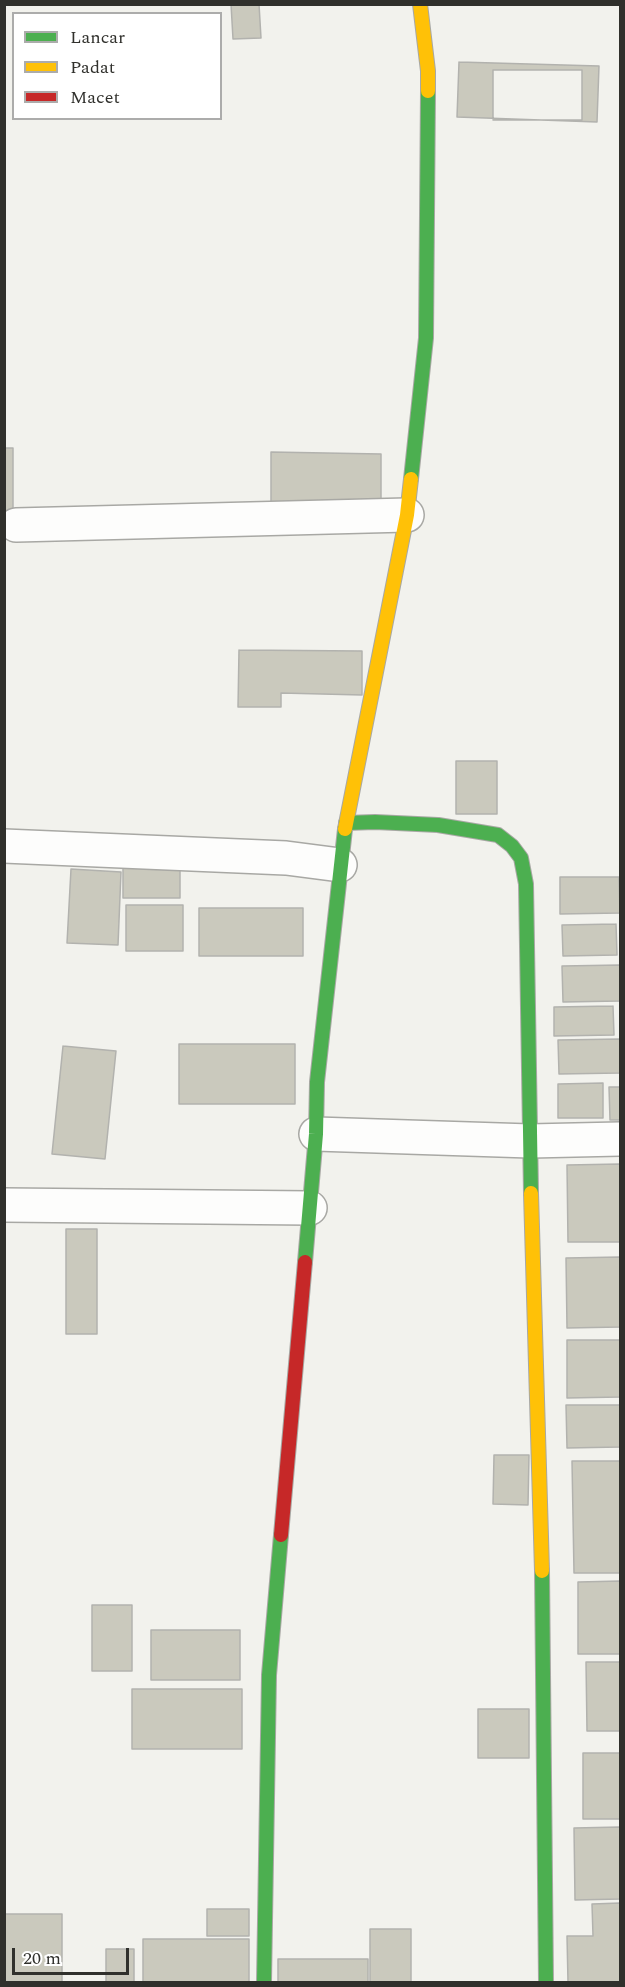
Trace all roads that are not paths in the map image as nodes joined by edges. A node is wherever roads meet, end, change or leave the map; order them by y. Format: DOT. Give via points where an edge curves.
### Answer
graph roads {
  1 [pos="420,4"];
  2 [pos="407,515"];
  3 [pos="16,525"];
  4 [pos="346,823"];
  5 [pos="4,846"];
  6 [pos="340,865"];
  7 [pos="316,1134"];
  8 [pos="621,1139"];
  9 [pos="530,1141"];
  10 [pos="4,1205"];
  11 [pos="310,1208"];
  12 [pos="264,1983"];
  13 [pos="546,1983"];
  1 -- 2 [label="street" via="428,71 426,338"];
  2 -- 3 [label="street"];
  2 -- 4 [label="street"];
  4 -- 6 [label="street"];
  4 -- 9 [label="street" via="438,825 498,835 521,858 526,884"];
  5 -- 6 [label="street" via="286,858"];
  6 -- 7 [label="street" via="317,1082"];
  7 -- 9 [label="street"];
  7 -- 11 [label="street"];
  8 -- 9 [label="street"];
  9 -- 13 [label="street" via="542,1588"];
  10 -- 11 [label="street"];
  11 -- 12 [label="street" via="269,1675"];
}
